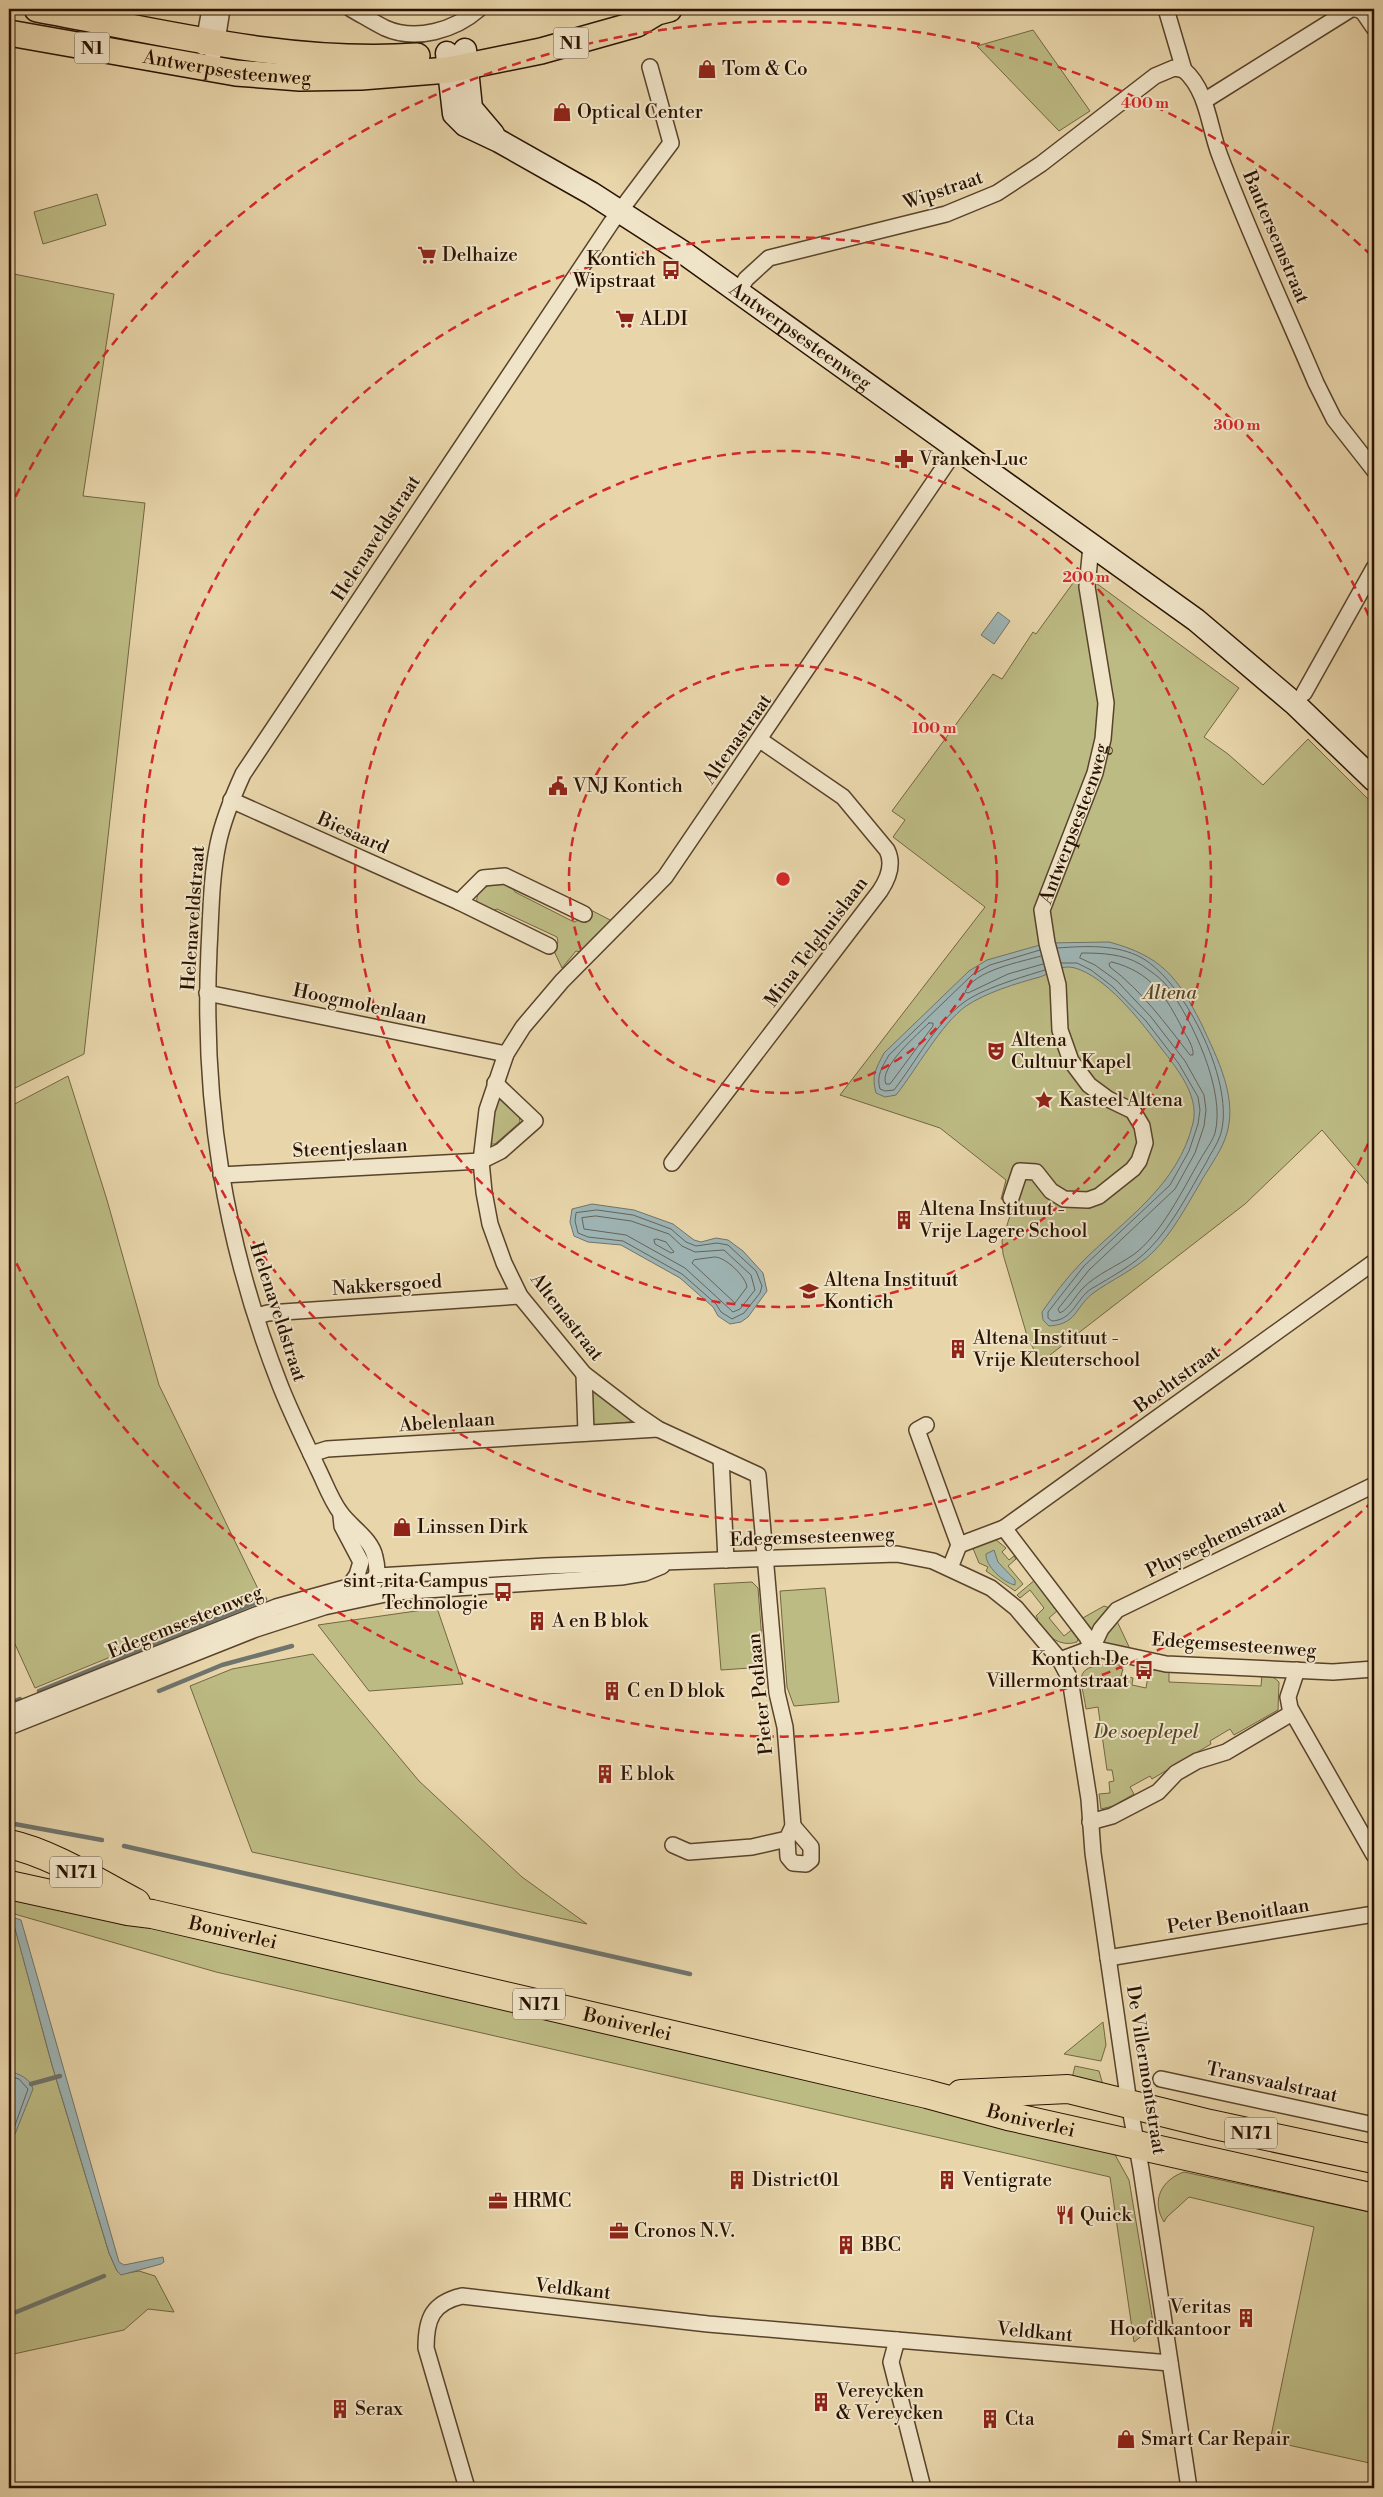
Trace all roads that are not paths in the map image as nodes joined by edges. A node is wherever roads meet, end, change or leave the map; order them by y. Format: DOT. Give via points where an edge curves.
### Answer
graph roads {
  1 [pos="37,9"];
  2 [pos="210,9"];
  3 [pos="222,9"];
  4 [pos="351,9"];
  5 [pos="479,9"];
  6 [pos="1166,9"];
  7 [pos="1356,9"];
  8 [pos="663,10"];
  9 [pos="1374,28"];
  10 [pos="9,33"];
  11 [pos="210,40"];
  12 [pos="456,60"];
  13 [pos="650,67"];
  14 [pos="205,68"];
  15 [pos="1184,70"];
  16 [pos="1204,101"];
  17 [pos="619,212"];
  18 [pos="742,285"];
  19 [pos="957,448"];
  20 [pos="1374,470"];
  21 [pos="1091,546"];
  22 [pos="1374,568"];
  23 [pos="1304,693"];
  24 [pos="760,740"];
  25 [pos="1374,780"];
  26 [pos="231,800"];
  27 [pos="459,902"];
  28 [pos="584,914"];
  29 [pos="549,946"];
  30 [pos="207,993"];
  31 [pos="506,1054"];
  32 [pos="495,1083"];
  33 [pos="481,1161"];
  34 [pos="672,1163"];
  35 [pos="221,1175"];
  36 [pos="1011,1198"];
  37 [pos="1374,1262"];
  38 [pos="520,1296"];
  39 [pos="257,1316"];
  40 [pos="584,1374"];
  41 [pos="926,1424"];
  42 [pos="658,1429"];
  43 [pos="586,1433"];
  44 [pos="311,1454"];
  45 [pos="721,1458"];
  46 [pos="1374,1485"];
  47 [pos="340,1513"];
  48 [pos="1004,1528"];
  49 [pos="959,1544"];
  50 [pos="766,1558"];
  51 [pos="726,1560"];
  52 [pos="672,1562"];
  53 [pos="950,1568"];
  54 [pos="378,1576"];
  55 [pos="350,1585"];
  56 [pos="356,1599"];
  57 [pos="300,1607"];
  58 [pos="1092,1648"];
  59 [pos="1060,1660"];
  60 [pos="1374,1669"];
  61 [pos="1297,1670"];
  62 [pos="9,1713"];
  63 [pos="1292,1713"];
  64 [pos="9,1727"];
  65 [pos="1090,1822"];
  66 [pos="790,1833"];
  67 [pos="9,1844"];
  68 [pos="673,1845"];
  69 [pos="752,1847"];
  70 [pos="1374,1855"];
  71 [pos="788,1857"];
  72 [pos="9,1885"];
  73 [pos="152,1914"];
  74 [pos="1374,1914"];
  75 [pos="1108,1958"];
  76 [pos="1160,2079"];
  77 [pos="926,2094"];
  78 [pos="1129,2103"];
  79 [pos="1374,2125"];
  80 [pos="1136,2145"];
  81 [pos="1374,2159"];
  82 [pos="1374,2198"];
  83 [pos="897,2340"];
  84 [pos="1170,2363"];
  85 [pos="467,2488"];
  86 [pos="923,2488"];
  87 [pos="1189,2488"];
  1 -- 11 [label="main road, Antwerpsesteenweg / N1"];
  2 -- 11 [label="street"];
  3 -- 11 [label="street"];
  4 -- 5 [label="street" via="386,28 406,34 436,32"];
  6 -- 15 [label="street, Bautersemstraat"];
  7 -- 9 [label="street" via="1363,12"];
  7 -- 16 [label="street" via="1351,9"];
  8 -- 12 [label="main road, N1" via="634,11 526,38"];
  10 -- 14 [label="main road, Antwerpsesteenweg / N1"];
  11 -- 12 [label="main road, Antwerpsesteenweg / N1" via="303,54"];
  11 -- 14 [label="street"];
  12 -- 14 [label="main road, Antwerpsesteenweg / N1" via="338,78 261,75"];
  12 -- 17 [label="street, Antwerpsesteenweg" via="454,114 473,130 499,141"];
  13 -- 17 [label="street, Helenaveldstraat" via="671,143"];
  15 -- 16 [label="street, Bautersemstraat" via="1191,76"];
  15 -- 18 [label="street, Wipstraat" via="1174,68 1155,76 1041,164 997,193 946,214 769,258"];
  16 -- 20 [label="street, Bautersemstraat" via="1220,155 1322,396 1346,436"];
  17 -- 18 [label="street, Antwerpsesteenweg"];
  17 -- 26 [label="street, Helenaveldstraat" via="243,774"];
  18 -- 19 [label="street, Antwerpsesteenweg"];
  19 -- 21 [label="street, Antwerpsesteenweg"];
  19 -- 24 [label="street, Altenastraat"];
  21 -- 25 [label="street, Antwerpsesteenweg" via="1196,620 1294,704"];
  21 -- 36 [label="street, Antwerpsesteenweg" via="1087,587 1106,703 1103,738 1094,773 1042,910 1047,943 1056,970 1060,1030 1071,1061 1089,1085 1139,1118 1145,1134 1143,1153 1133,1169 1099,1196 1081,1201 1064,1199 1051,1191 1036,1172 1020,1171"];
  22 -- 23 [label="street"];
  24 -- 31 [label="street, Altenastraat" via="665,877 562,981 523,1027"];
  24 -- 34 [label="street, Mina Telghuislaan" via="843,797 887,850 891,861 889,871 880,891"];
  26 -- 27 [label="street, Biesaard"];
  26 -- 30 [label="street, Helenaveldstraat" via="216,852"];
  27 -- 28 [label="street" via="483,878 505,876"];
  27 -- 29 [label="street, Biesaard"];
  30 -- 31 [label="street, Hoogmolenlaan"];
  30 -- 35 [label="street, Helenaveldstraat" via="209,1082"];
  31 -- 32 [label="street, Altenastraat"];
  32 -- 33 [label="street, Altenastraat" via="487,1110"];
  32 -- 33 [label="street" via="535,1121 501,1151"];
  33 -- 35 [label="street, Steentjeslaan"];
  33 -- 38 [label="street, Altenastraat" via="490,1224"];
  35 -- 39 [label="street, Helenaveldstraat" via="233,1239"];
  37 -- 48 [label="street, Bochtstraat"];
  38 -- 39 [label="street, Nakkersgoed"];
  38 -- 40 [label="street, Altenastraat"];
  39 -- 44 [label="street, Helenaveldstraat" via="280,1384"];
  40 -- 42 [label="street, Altenastraat"];
  40 -- 43 [label="street"];
  41 -- 49 [label="street" via="917,1430"];
  42 -- 43 [label="street, Abelenlaan"];
  42 -- 45 [label="street, Altenastraat"];
  43 -- 44 [label="street, Abelenlaan" via="327,1449"];
  44 -- 47 [label="street, Helenaveldstraat"];
  45 -- 50 [label="street, Altenastraat" via="758,1474"];
  45 -- 51 [label="street"];
  46 -- 58 [label="street, Pluyseghemstraat" via="1116,1610 1101,1628"];
  47 -- 54 [label="street, Helenaveldstraat" via="375,1554"];
  47 -- 55 [label="street, Helenaveldstraat" via="342,1526 361,1562"];
  48 -- 49 [label="street"];
  48 -- 58 [label="street" via="1087,1636"];
  49 -- 53 [label="street"];
  50 -- 51 [label="street, Edegemsesteenweg"];
  50 -- 53 [label="street, Edegemsesteenweg" via="896,1554 916,1556"];
  50 -- 66 [label="street, Pieter Potlaan" via="777,1692 785,1727"];
  51 -- 52 [label="street, Edegemsesteenweg"];
  52 -- 54 [label="street, Edegemsesteenweg"];
  52 -- 56 [label="street, Edegemsesteenweg" via="645,1573 621,1577 395,1592"];
  53 -- 59 [label="street, Edegemsesteenweg" via="991,1588 1016,1608"];
  54 -- 55 [label="street, Edegemsesteenweg"];
  54 -- 56 [label="street, Edegemsesteenweg" via="375,1586"];
  55 -- 57 [label="street, Edegemsesteenweg"];
  56 -- 57 [label="street, Edegemsesteenweg"];
  57 -- 62 [label="street, Edegemsesteenweg" via="276,1607"];
  57 -- 64 [label="street, Edegemsesteenweg" via="256,1629"];
  58 -- 59 [label="street"];
  58 -- 61 [label="street, Edegemsesteenweg" via="1166,1664"];
  59 -- 65 [label="street, De Villermontstraat" via="1070,1679"];
  60 -- 61 [label="street, Edegemsesteenweg" via="1356,1672"];
  61 -- 63 [label="street" via="1288,1697"];
  63 -- 65 [label="street" via="1226,1752 1197,1761 1176,1773 1158,1792 1112,1816"];
  63 -- 70 [label="street"];
  65 -- 75 [label="street, De Villermontstraat"];
  66 -- 69 [label="street"];
  66 -- 71 [label="street, Pieter Potlaan"];
  66 -- 71 [label="street" via="811,1847 812,1853 806,1864 793,1863"];
  67 -- 73 [label="highway, Boniverlei / N171" via="48,1857 140,1904"];
  68 -- 69 [label="street" via="689,1852"];
  69 -- 71 [label="street"];
  72 -- 73 [label="highway, Boniverlei / N171" via="128,1912"];
  73 -- 77 [label="highway, Boniverlei / N171"];
  74 -- 75 [label="street, Peter Benoitlaan"];
  75 -- 78 [label="street, De Villermontstraat"];
  76 -- 79 [label="street, Transvaalstraat"];
  77 -- 78 [label="highway, Boniverlei / N171" via="1068,2089"];
  77 -- 80 [label="highway, Boniverlei / N171"];
  78 -- 80 [label="street, De Villermontstraat"];
  78 -- 81 [label="highway, N171"];
  80 -- 82 [label="highway, N171"];
  80 -- 84 [label="street, De Villermontstraat"];
  83 -- 84 [label="street, Veldkant"];
  83 -- 85 [label="street, Veldkant" via="708,2324 462,2296 449,2300 434,2310 426,2327 426,2348"];
  83 -- 86 [label="street" via="891,2362"];
  84 -- 87 [label="street, De Villermontstraat"];
}
